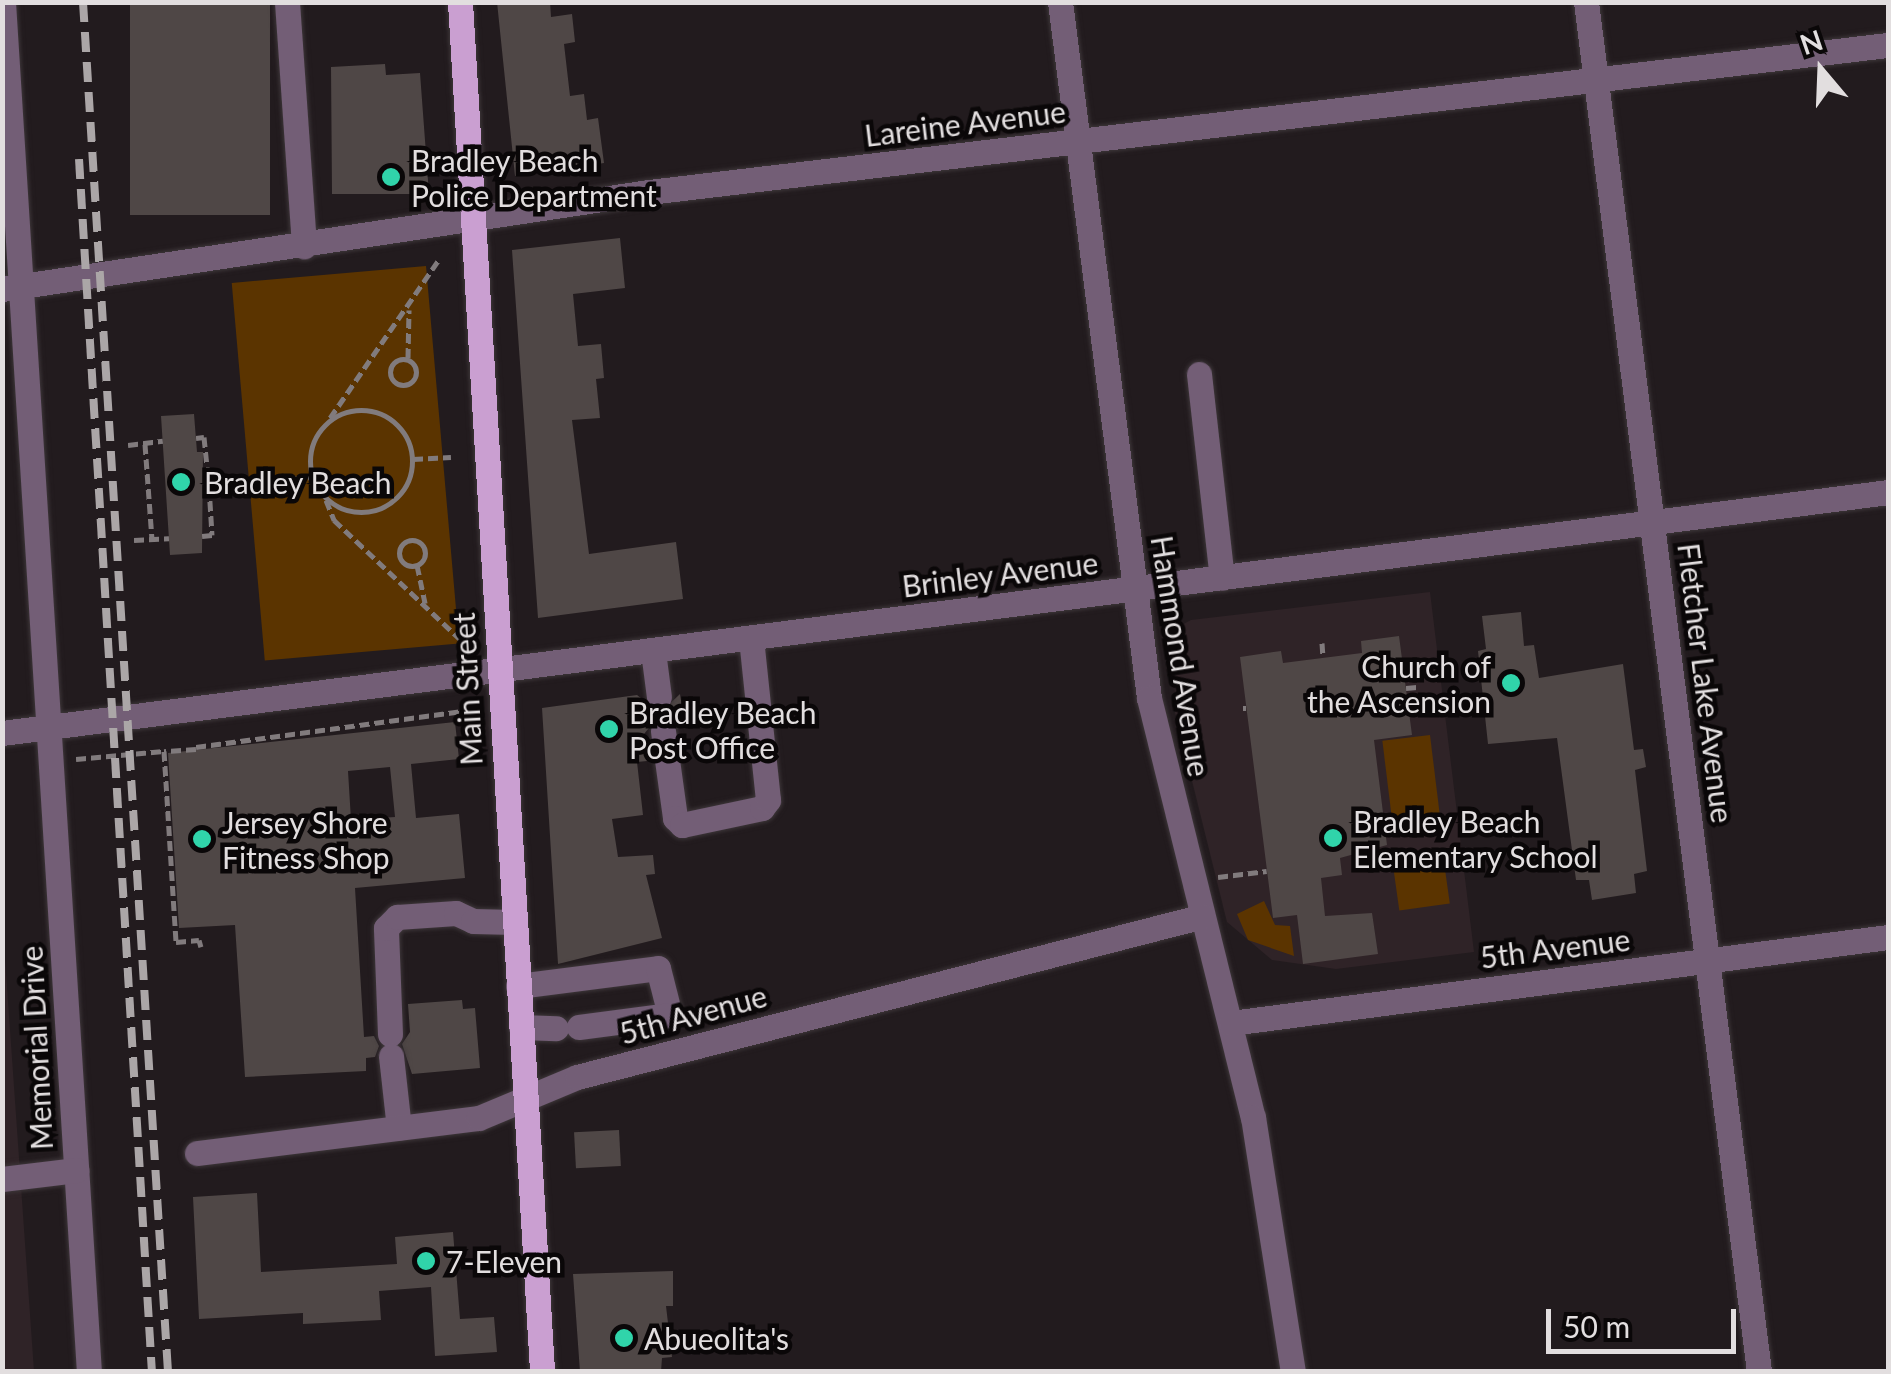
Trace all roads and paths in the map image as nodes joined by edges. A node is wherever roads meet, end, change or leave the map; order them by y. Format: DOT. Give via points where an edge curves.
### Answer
graph roads {
  1 [pos="3,2"];
  2 [pos="287,2"];
  3 [pos="460,2"];
  4 [pos="1060,2"];
  5 [pos="1586,2"];
  6 [pos="1888,45"];
  7 [pos="1596,78"];
  8 [pos="1078,143"];
  9 [pos="471,220"];
  10 [pos="304,246"];
  11 [pos="440,258"];
  12 [pos="12,288"];
  13 [pos="410,307"];
  14 [pos="408,360"];
  15 [pos="1199,374"];
  16 [pos="325,425"];
  17 [pos="196,438"];
  18 [pos="163,441"];
  19 [pos="145,444"];
  20 [pos="128,445"];
  21 [pos="451,456"];
  22 [pos="413,460"];
  23 [pos="312,477"];
  24 [pos="248,483"];
  25 [pos="162,489"];
  26 [pos="149,490"];
  27 [pos="1888,492"];
  28 [pos="324,498"];
  29 [pos="1654,523"];
  30 [pos="202,536"];
  31 [pos="169,538"];
  32 [pos="152,539"];
  33 [pos="134,540"];
  34 [pos="417,565"];
  35 [pos="1222,578"];
  36 [pos="1135,589"];
  37 [pos="426,606"];
  38 [pos="751,638"];
  39 [pos="462,642"];
  40 [pos="1322,642"];
  41 [pos="653,651"];
  42 [pos="1323,657"];
  43 [pos="498,670"];
  44 [pos="1416,687"];
  45 [pos="1406,688"];
  46 [pos="465,698"];
  47 [pos="659,698"];
  48 [pos="50,728"];
  49 [pos="663,731"];
  50 [pos="2,734"];
  51 [pos="164,751"];
  52 [pos="76,759"];
  53 [pos="1267,871"];
  54 [pos="1211,874"];
  55 [pos="1203,916"];
  56 [pos="514,922"];
  57 [pos="1888,937"];
  58 [pos="201,947"];
  59 [pos="1708,960"];
  60 [pos="518,986"];
  61 [pos="1231,1023"];
  62 [pos="520,1027"];
  63 [pos="525,1099"];
  64 [pos="399,1128"];
  65 [pos="197,1153"];
  66 [pos="76,1170"];
  67 [pos="2,1179"];
  68 [pos="89,1372"];
  69 [pos="542,1372"];
  70 [pos="1293,1372"];
  71 [pos="1759,1372"];
  1 -- 12 [label="street, Memorial Drive"];
  2 -- 10 [label="street"];
  3 -- 9 [label="main road, Main Street"];
  4 -- 8 [label="street, Hammond Avenue"];
  5 -- 7 [label="street, Fletcher Lake Avenue"];
  6 -- 7 [label="street, Lareine Avenue"];
  7 -- 8 [label="street, Lareine Avenue"];
  7 -- 29 [label="street, Fletcher Lake Avenue"];
  8 -- 9 [label="street, Lareine Avenue" via="649,192"];
  8 -- 36 [label="street, Hammond Avenue"];
  9 -- 10 [label="street, Lareine Avenue"];
  9 -- 43 [label="main road, Main Street"];
  10 -- 12 [label="street, Lareine Avenue"];
  11 -- 13 [label="path"];
  12 -- 48 [label="street, Memorial Drive"];
  13 -- 14 [label="path"];
  13 -- 16 [label="path"];
  14 -- 14 [label="path" via="416,377 398,384 392,365"];
  15 -- 35 [label="street"];
  16 -- 22 [label="path" via="355,410 388,417 410,443"];
  16 -- 23 [label="path" via="311,449"];
  17 -- 30 [label="path" via="204,437 209,486 212,535"];
  18 -- 19 [label="path"];
  19 -- 20 [label="path"];
  19 -- 26 [label="path"];
  21 -- 22 [label="path"];
  22 -- 28 [label="path" via="402,492 373,511 338,508"];
  23 -- 24 [label="path"];
  23 -- 28 [label="path"];
  25 -- 26 [label="path"];
  26 -- 32 [label="path"];
  27 -- 29 [label="street, Brinley Avenue"];
  28 -- 37 [label="path" via="334,520"];
  29 -- 35 [label="street, Brinley Avenue"];
  29 -- 59 [label="street, Fletcher Lake Avenue"];
  31 -- 32 [label="path"];
  32 -- 33 [label="path"];
  34 -- 34 [label="path" via="424,548 407,540 399,556"];
  34 -- 37 [label="path"];
  35 -- 36 [label="street, Brinley Avenue"];
  36 -- 38 [label="street, Brinley Avenue"];
  36 -- 55 [label="street, Hammond Avenue" via="1153,718"];
  37 -- 39 [label="path"];
  38 -- 41 [label="street, Brinley Avenue"];
  38 -- 49 [label="street" via="768,800 762,808 682,825 675,818"];
  40 -- 42 [label="path"];
  41 -- 43 [label="street, Brinley Avenue"];
  41 -- 47 [label="street"];
  43 -- 48 [label="street, Brinley Avenue"];
  43 -- 56 [label="main road, Main Street"];
  44 -- 45 [label="path"];
  46 -- 51 [label="path" via="463,711"];
  48 -- 50 [label="street, Brinley Avenue"];
  48 -- 66 [label="street, Memorial Drive"];
  51 -- 52 [label="path"];
  51 -- 58 [label="path" via="176,942 199,940"];
  53 -- 54 [label="path"];
  55 -- 61 [label="street, Hammond Avenue"];
  55 -- 63 [label="street, 5th Avenue" via="596,1072"];
  56 -- 60 [label="main road, Main Street"];
  56 -- 64 [label="street" via="473,921 456,913 397,917 386,928"];
  57 -- 59 [label="street, 5th Avenue"];
  59 -- 61 [label="street, 5th Avenue"];
  59 -- 71 [label="street, Fletcher Lake Avenue"];
  60 -- 62 [label="main road, Main Street"];
  60 -- 62 [label="street" via="658,968 670,1016"];
  61 -- 70 [label="street, Hammond Avenue" via="1253,1117"];
  62 -- 63 [label="main road, Main Street"];
  63 -- 64 [label="street, 5th Avenue" via="479,1118"];
  63 -- 69 [label="main road, Main Street"];
  64 -- 65 [label="street, 5th Avenue"];
  66 -- 67 [label="street"];
  66 -- 68 [label="street, Memorial Drive"];
}
